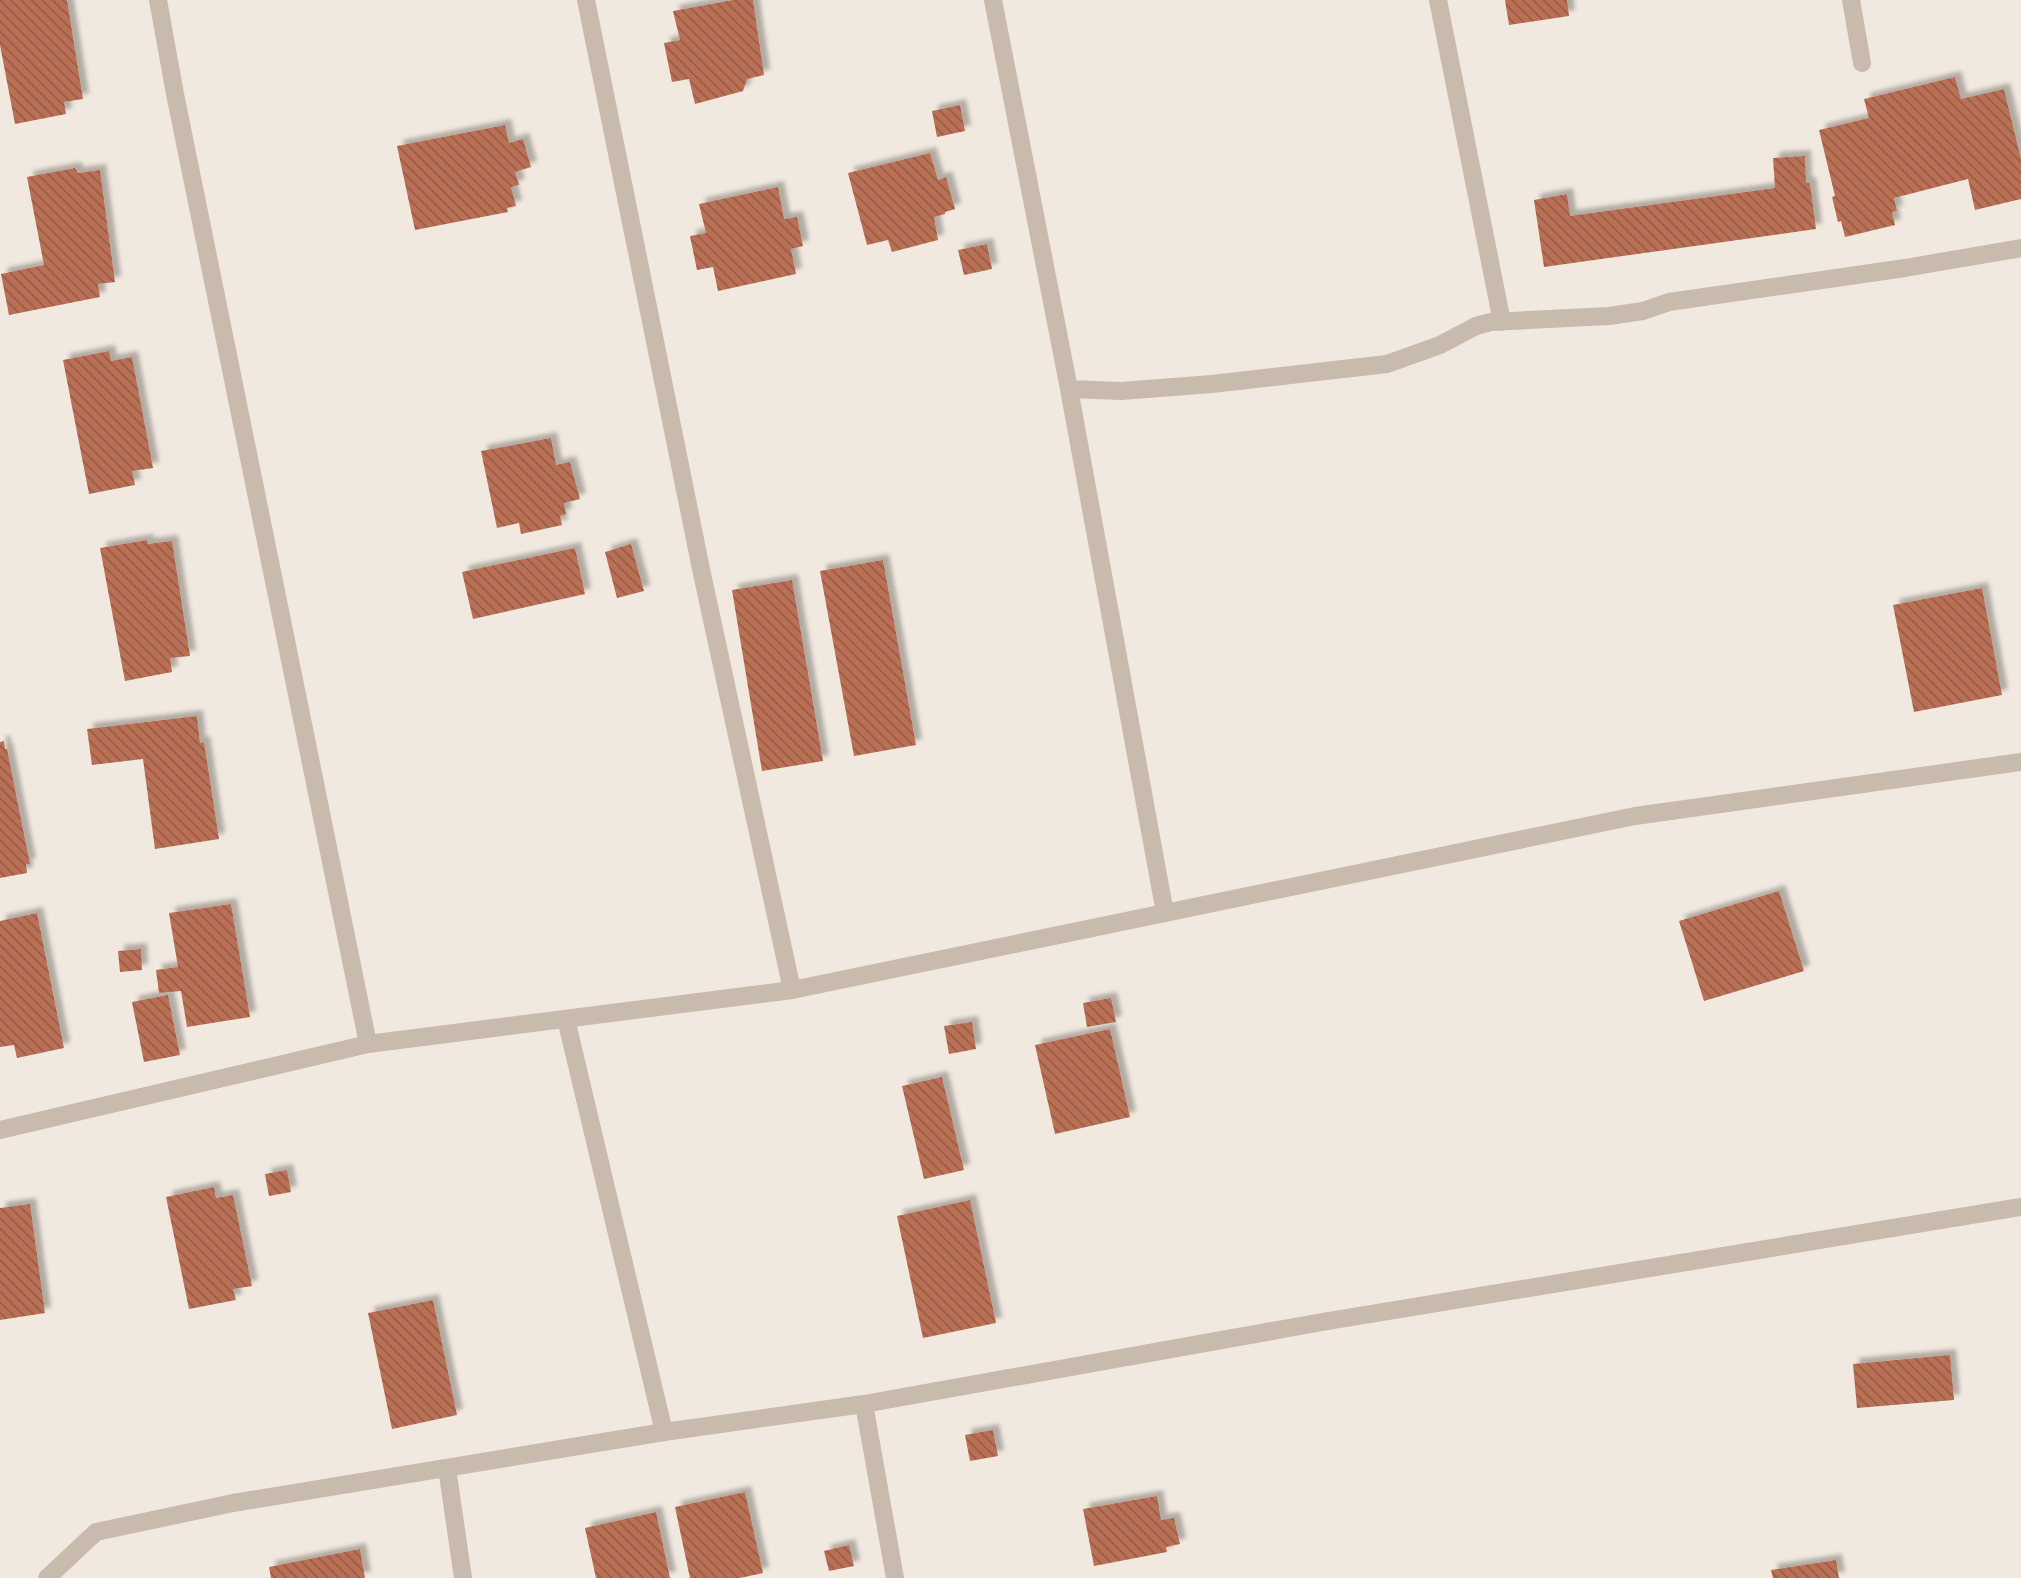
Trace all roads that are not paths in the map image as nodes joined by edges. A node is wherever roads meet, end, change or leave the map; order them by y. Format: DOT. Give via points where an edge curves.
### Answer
graph roads {
  1 [pos="158,0"];
  2 [pos="586,0"];
  3 [pos="993,0"];
  4 [pos="1438,0"];
  5 [pos="1851,0"];
  6 [pos="1862,63"];
  7 [pos="2021,248"];
  8 [pos="1502,322"];
  9 [pos="1069,389"];
  10 [pos="2021,762"];
  11 [pos="1165,913"];
  12 [pos="792,990"];
  13 [pos="566,1019"];
  14 [pos="368,1044"];
  15 [pos="0,1130"];
  16 [pos="2021,1207"];
  17 [pos="863,1404"];
  18 [pos="664,1432"];
  19 [pos="447,1468"];
  20 [pos="47,1578"];
  21 [pos="463,1578"];
  22 [pos="895,1578"];
  1 -- 14 [label="street"];
  2 -- 12 [label="street"];
  3 -- 9 [label="street"];
  4 -- 8 [label="street"];
  5 -- 6 [label="street"];
  7 -- 8 [label="street" via="1669,302 1609,316"];
  8 -- 9 [label="street" via="1476,326 1440,345 1387,363 1212,384 1121,391"];
  9 -- 11 [label="street"];
  10 -- 11 [label="street" via="1635,816"];
  11 -- 12 [label="street"];
  12 -- 13 [label="street"];
  13 -- 14 [label="street"];
  13 -- 18 [label="street"];
  14 -- 15 [label="street"];
  16 -- 17 [label="street" via="1328,1321"];
  17 -- 18 [label="street"];
  17 -- 22 [label="street"];
  18 -- 19 [label="street"];
  19 -- 20 [label="street" via="233,1503 96,1532"];
  19 -- 21 [label="street"];
}
